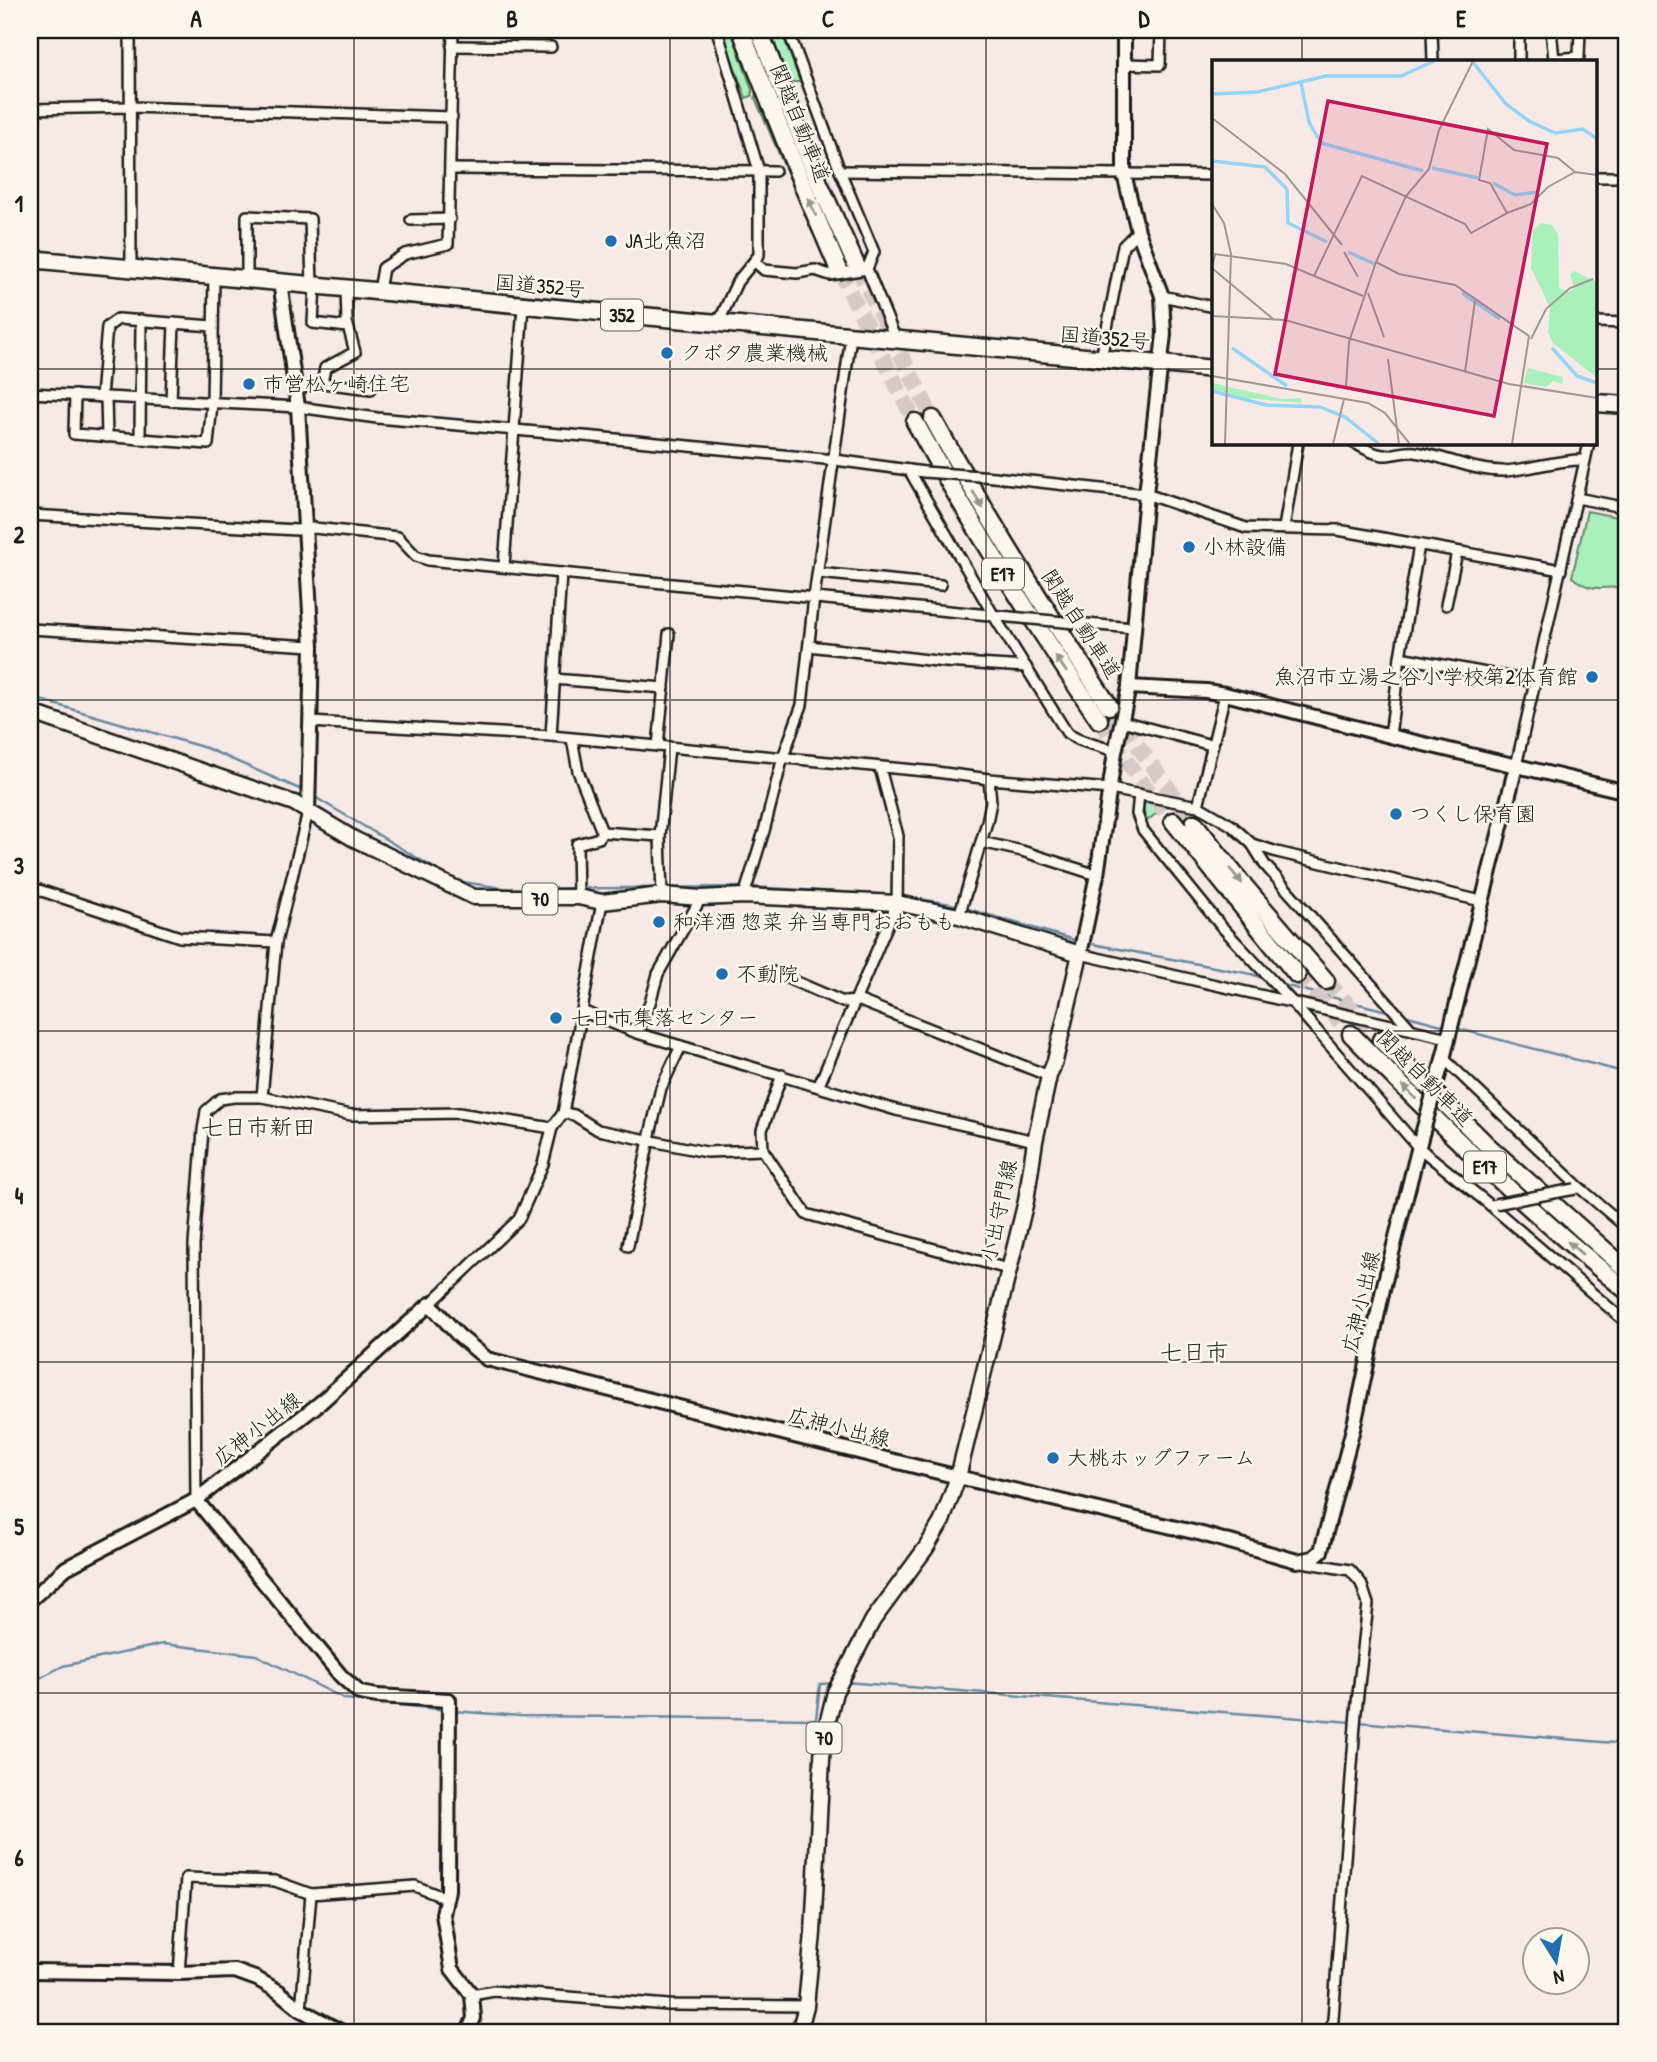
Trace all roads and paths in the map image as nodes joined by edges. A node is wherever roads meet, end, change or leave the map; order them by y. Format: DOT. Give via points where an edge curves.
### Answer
graph roads {
  1 [pos="131,30"];
  2 [pos="453,30"];
  3 [pos="717,30"];
  4 [pos="741,30"];
  5 [pos="759,30"];
  6 [pos="788,30"];
  7 [pos="1124,30"];
  8 [pos="1161,30"];
  9 [pos="1432,30"];
  10 [pos="1519,30"];
  11 [pos="1551,30"];
  12 [pos="1580,30"];
  13 [pos="452,46"];
  14 [pos="551,47"];
  15 [pos="1433,60"];
  16 [pos="1519,60"];
  17 [pos="1125,64"];
  18 [pos="130,107"];
  19 [pos="30,109"];
  20 [pos="452,117"];
  21 [pos="451,169"];
  22 [pos="759,171"];
  23 [pos="775,171"];
  24 [pos="840,171"];
  25 [pos="1124,174"];
  26 [pos="1212,175"];
  27 [pos="1598,177"];
  28 [pos="1627,177"];
  29 [pos="450,219"];
  30 [pos="411,220"];
  31 [pos="1138,231"];
  32 [pos="30,259"];
  33 [pos="755,262"];
  34 [pos="131,267"];
  35 [pos="862,268"];
  36 [pos="839,270"];
  37 [pos="214,275"];
  38 [pos="247,278"];
  39 [pos="280,282"];
  40 [pos="314,285"];
  41 [pos="346,288"];
  42 [pos="379,292"];
  43 [pos="1162,296"];
  44 [pos="523,306"];
  45 [pos="1212,307"];
  46 [pos="141,320"];
  47 [pos="1598,322"];
  48 [pos="174,323"];
  49 [pos="1627,323"];
  50 [pos="718,324"];
  51 [pos="213,326"];
  52 [pos="348,327"];
  53 [pos="851,336"];
  54 [pos="896,340"];
  55 [pos="1101,359"];
  56 [pos="1160,364"];
  57 [pos="1212,369"];
  58 [pos="322,383"];
  59 [pos="371,389"];
  60 [pos="295,390"];
  61 [pos="30,393"];
  62 [pos="75,395"];
  63 [pos="104,397"];
  64 [pos="141,399"];
  65 [pos="171,401"];
  66 [pos="212,404"];
  67 [pos="1627,405"];
  68 [pos="1598,406"];
  69 [pos="298,407"];
  70 [pos="933,419"];
  71 [pos="915,422"];
  72 [pos="514,430"];
  73 [pos="107,437"];
  74 [pos="140,439"];
  75 [pos="1298,444"];
  76 [pos="1355,444"];
  77 [pos="1589,444"];
  78 [pos="835,460"];
  79 [pos="1585,460"];
  80 [pos="909,470"];
  81 [pos="1146,494"];
  82 [pos="1577,498"];
  83 [pos="1627,508"];
  84 [pos="30,515"];
  85 [pos="1284,528"];
  86 [pos="305,529"];
  87 [pos="1419,545"];
  88 [pos="1457,552"];
  89 [pos="504,566"];
  90 [pos="1561,570"];
  91 [pos="561,573"];
  92 [pos="818,573"];
  93 [pos="941,585"];
  94 [pos="814,597"];
  95 [pos="1446,605"];
  96 [pos="994,616"];
  97 [pos="1134,628"];
  98 [pos="30,629"];
  99 [pos="669,634"];
  100 [pos="312,646"];
  101 [pos="809,646"];
  102 [pos="1400,657"];
  103 [pos="1026,667"];
  104 [pos="554,678"];
  105 [pos="1535,682"];
  106 [pos="1129,687"];
  107 [pos="664,688"];
  108 [pos="1225,694"];
  109 [pos="1109,706"];
  110 [pos="30,712"];
  111 [pos="1099,720"];
  112 [pos="1122,721"];
  113 [pos="310,722"];
  114 [pos="551,736"];
  115 [pos="1390,736"];
  116 [pos="572,739"];
  117 [pos="1211,745"];
  118 [pos="658,746"];
  119 [pos="669,747"];
  120 [pos="1115,752"];
  121 [pos="783,757"];
  122 [pos="1516,766"];
  123 [pos="880,768"];
  124 [pos="989,779"];
  125 [pos="1110,789"];
  126 [pos="1627,792"];
  127 [pos="1139,794"];
  128 [pos="1198,806"];
  129 [pos="309,812"];
  130 [pos="1172,821"];
  131 [pos="1194,823"];
  132 [pos="602,832"];
  133 [pos="660,836"];
  134 [pos="981,842"];
  135 [pos="1252,844"];
  136 [pos="1097,876"];
  137 [pos="30,887"];
  138 [pos="662,895"];
  139 [pos="744,896"];
  140 [pos="578,897"];
  141 [pos="701,898"];
  142 [pos="1482,901"];
  143 [pos="602,902"];
  144 [pos="897,903"];
  145 [pos="959,916"];
  146 [pos="276,942"];
  147 [pos="1080,954"];
  148 [pos="773,972"];
  149 [pos="1297,975"];
  150 [pos="1326,981"];
  151 [pos="853,1002"];
  152 [pos="1292,1002"];
  153 [pos="582,1011"];
  154 [pos="1410,1028"];
  155 [pos="637,1033"];
  156 [pos="1351,1034"];
  157 [pos="1448,1038"];
  158 [pos="1381,1040"];
  159 [pos="681,1046"];
  160 [pos="1442,1062"];
  161 [pos="782,1075"];
  162 [pos="1049,1076"];
  163 [pos="819,1086"];
  164 [pos="262,1097"];
  165 [pos="563,1113"];
  166 [pos="552,1128"];
  167 [pos="649,1139"];
  168 [pos="1035,1142"];
  169 [pos="1420,1142"];
  170 [pos="763,1150"];
  171 [pos="1577,1188"];
  172 [pos="1493,1204"];
  173 [pos="1627,1228"];
  174 [pos="628,1246"];
  175 [pos="1008,1269"];
  176 [pos="1627,1270"];
  177 [pos="1627,1291"];
  178 [pos="430,1304"];
  179 [pos="1627,1323"];
  180 [pos="958,1477"];
  181 [pos="196,1500"];
  182 [pos="1297,1561"];
  183 [pos="31,1597"];
  184 [pos="311,1894"];
  185 [pos="446,1898"];
  186 [pos="30,1972"];
  187 [pos="180,1973"];
  188 [pos="471,1995"];
  189 [pos="806,2006"];
  190 [pos="301,2010"];
  191 [pos="342,2032"];
  192 [pos="468,2032"];
  193 [pos="799,2032"];
  194 [pos="1332,2032"];
  1 -- 18 [label="street"];
  2 -- 13 [label="street"];
  3 -- 22 [label="street"];
  36 -- 4 [label="highway, 関越自動車道, one-way"];
  5 -- 35 [label="highway, 関越自動車道" via="819,183"];
  6 -- 24 [label="street"];
  7 -- 17 [label="main road"];
  8 -- 17 [label="street" via="1160,65"];
  9 -- 15 [label="street"];
  10 -- 16 [label="street"];
  11 -- 12 [label="street" via="1554,59 1578,57"];
  13 -- 14 [label="street"];
  13 -- 20 [label="street"];
  17 -- 25 [label="main road"];
  18 -- 19 [label="street"];
  18 -- 20 [label="street"];
  18 -- 34 [label="street"];
  20 -- 21 [label="street"];
  21 -- 22 [label="street"];
  21 -- 29 [label="street"];
  22 -- 23 [label="street"];
  22 -- 33 [label="street" via="759,255"];
  24 -- 25 [label="street"];
  24 -- 35 [label="street" via="873,247"];
  25 -- 26 [label="street"];
  25 -- 31 [label="main road"];
  27 -- 28 [label="street"];
  29 -- 30 [label="street"];
  29 -- 42 [label="street" via="448,244 405,254 383,268"];
  31 -- 43 [label="main road"];
  31 -- 55 [label="street" via="1123,246"];
  32 -- 34 [label="highway, 国道352号 / 352"];
  33 -- 35 [label="street" via="764,271 815,270 830,275"];
  33 -- 50 [label="street" via="737,282"];
  34 -- 37 [label="highway, 国道352号 / 352"];
  35 -- 54 [label="street"];
  37 -- 38 [label="highway, 国道352号 / 352"];
  37 -- 51 [label="street"];
  38 -- 39 [label="highway, 国道352号 / 352"];
  38 -- 40 [label="street" via="247,216 310,219"];
  39 -- 40 [label="highway, 国道352号 / 352"];
  39 -- 60 [label="main road"];
  40 -- 41 [label="highway, 国道352号 / 352"];
  40 -- 52 [label="street" via="313,323"];
  41 -- 42 [label="highway, 国道352号 / 352"];
  41 -- 52 [label="street"];
  42 -- 44 [label="highway, 国道352号 / 352"];
  43 -- 45 [label="street"];
  43 -- 56 [label="main road"];
  44 -- 50 [label="highway, 国道352号 / 352"];
  44 -- 72 [label="street"];
  46 -- 48 [label="street"];
  46 -- 63 [label="street" via="118,319 107,327"];
  46 -- 64 [label="street"];
  47 -- 49 [label="street"];
  48 -- 51 [label="street"];
  48 -- 65 [label="street"];
  50 -- 53 [label="highway, 国道352号 / 352"];
  51 -- 66 [label="street"];
  52 -- 58 [label="street" via="355,352 325,368"];
  53 -- 54 [label="highway, 国道352号 / 352"];
  53 -- 78 [label="street"];
  54 -- 55 [label="highway, 国道352号 / 352"];
  55 -- 56 [label="highway, 国道352号 / 352"];
  56 -- 57 [label="highway, 国道352号 / 352"];
  56 -- 81 [label="main road"];
  58 -- 59 [label="street"];
  58 -- 60 [label="street"];
  60 -- 69 [label="main road"];
  61 -- 62 [label="street"];
  62 -- 63 [label="street"];
  62 -- 73 [label="street" via="74,434"];
  63 -- 64 [label="street"];
  63 -- 73 [label="street"];
  64 -- 65 [label="street"];
  64 -- 74 [label="street"];
  65 -- 66 [label="street"];
  66 -- 69 [label="street"];
  66 -- 74 [label="street" via="208,444"];
  67 -- 68 [label="highway"];
  69 -- 72 [label="street"];
  69 -- 86 [label="main road"];
  70 -- 109 [label="highway, 関越自動車道 / E17, one-way" via="1032,588"];
  111 -- 71 [label="highway, 関越自動車道 / E17, one-way" via="1023,607"];
  72 -- 78 [label="street"];
  72 -- 89 [label="street"];
  73 -- 74 [label="street"];
  75 -- 85 [label="street"];
  76 -- 79 [label="street" via="1384,455 1413,451 1501,471 1564,459"];
  77 -- 79 [label="street"];
  78 -- 80 [label="street"];
  78 -- 92 [label="street"];
  79 -- 82 [label="street"];
  80 -- 81 [label="street, bridge"];
  80 -- 96 [label="street"];
  81 -- 85 [label="street" via="1246,528"];
  81 -- 97 [label="main road"];
  82 -- 83 [label="street"];
  82 -- 90 [label="street"];
  84 -- 86 [label="street"];
  85 -- 87 [label="street" via="1338,530"];
  86 -- 89 [label="street" via="398,537 416,556 428,561"];
  86 -- 100 [label="main road"];
  87 -- 88 [label="street"];
  87 -- 102 [label="street"];
  88 -- 90 [label="street"];
  88 -- 95 [label="street"];
  89 -- 91 [label="street"];
  90 -- 105 [label="street"];
  91 -- 94 [label="street"];
  91 -- 104 [label="street"];
  92 -- 93 [label="street"];
  92 -- 94 [label="street"];
  94 -- 96 [label="street"];
  94 -- 101 [label="street"];
  96 -- 97 [label="street, bridge"];
  96 -- 103 [label="street"];
  97 -- 106 [label="main road"];
  98 -- 100 [label="street"];
  99 -- 107 [label="street"];
  100 -- 113 [label="main road"];
  101 -- 103 [label="street"];
  101 -- 121 [label="street" via="802,705"];
  102 -- 105 [label="street"];
  102 -- 115 [label="street"];
  103 -- 120 [label="street" via="1068,733"];
  104 -- 107 [label="street"];
  104 -- 114 [label="street"];
  105 -- 122 [label="street"];
  106 -- 108 [label="main road"];
  106 -- 112 [label="main road"];
  107 -- 118 [label="street"];
  108 -- 115 [label="main road"];
  108 -- 117 [label="street"];
  110 -- 129 [label="main road, 70" via="295,803"];
  112 -- 117 [label="street"];
  112 -- 120 [label="main road"];
  113 -- 114 [label="street"];
  113 -- 129 [label="main road"];
  114 -- 116 [label="street"];
  115 -- 122 [label="main road"];
  116 -- 118 [label="street"];
  116 -- 132 [label="street" via="578,771"];
  117 -- 128 [label="street"];
  118 -- 119 [label="street"];
  119 -- 121 [label="street"];
  119 -- 133 [label="street"];
  120 -- 125 [label="main road"];
  121 -- 123 [label="street"];
  121 -- 139 [label="street"];
  122 -- 126 [label="main road"];
  122 -- 142 [label="main road, 広神小出線"];
  123 -- 124 [label="street"];
  123 -- 144 [label="street" via="898,836"];
  124 -- 125 [label="street"];
  124 -- 134 [label="street" via="991,802"];
  125 -- 127 [label="street"];
  125 -- 136 [label="main road"];
  127 -- 128 [label="street"];
  127 -- 152 [label="street" via="1143,830 1221,926"];
  128 -- 135 [label="street"];
  129 -- 140 [label="main road, 70" via="474,897"];
  129 -- 146 [label="street"];
  130 -- 149 [label="highway"];
  131 -- 150 [label="highway, one-way"];
  132 -- 133 [label="street"];
  132 -- 140 [label="street" via="600,838 577,844"];
  133 -- 138 [label="street"];
  134 -- 136 [label="street"];
  134 -- 145 [label="street"];
  135 -- 142 [label="street"];
  135 -- 154 [label="street"];
  136 -- 147 [label="main road"];
  137 -- 146 [label="street" via="180,937"];
  138 -- 141 [label="main road, 70"];
  138 -- 143 [label="main road, 70"];
  139 -- 141 [label="main road, 70"];
  139 -- 144 [label="main road, 70"];
  140 -- 143 [label="main road, 70"];
  141 -- 155 [label="street" via="658,974"];
  142 -- 157 [label="main road, 広神小出線"];
  143 -- 153 [label="street"];
  144 -- 145 [label="main road, 70"];
  144 -- 151 [label="street"];
  145 -- 147 [label="main road, 70"];
  146 -- 164 [label="street"];
  147 -- 152 [label="street"];
  147 -- 162 [label="main road, 小出守門線 / 70"];
  148 -- 151 [label="street" via="843,1002"];
  151 -- 162 [label="street"];
  151 -- 163 [label="street"];
  152 -- 154 [label="street"];
  152 -- 169 [label="street"];
  153 -- 155 [label="street"];
  153 -- 165 [label="street"];
  154 -- 157 [label="street"];
  155 -- 159 [label="street"];
  177 -- 156 [label="highway, 関越自動車道 / E17, one-way" via="1474,1157"];
  157 -- 160 [label="main road, 広神小出線"];
  158 -- 176 [label="highway, 関越自動車道 / E17" via="1486,1144"];
  159 -- 161 [label="street"];
  159 -- 167 [label="street" via="661,1088"];
  160 -- 169 [label="main road, 広神小出線, bridge"];
  160 -- 171 [label="street"];
  161 -- 163 [label="street"];
  161 -- 170 [label="street" via="762,1130"];
  162 -- 168 [label="main road, 小出守門線 / 70"];
  163 -- 168 [label="street" via="896,1110"];
  164 -- 166 [label="street" via="351,1115 458,1113"];
  164 -- 181 [label="street" via="220,1098 206,1111 194,1245"];
  165 -- 166 [label="street"];
  165 -- 167 [label="street" via="598,1130"];
  166 -- 178 [label="street" via="543,1164 519,1219"];
  167 -- 170 [label="street" via="706,1152"];
  167 -- 174 [label="street"];
  168 -- 175 [label="main road, 小出守門線 / 70"];
  169 -- 172 [label="street"];
  169 -- 182 [label="main road, 広神小出線" via="1321,1551"];
  170 -- 175 [label="street" via="806,1214"];
  171 -- 172 [label="street, bridge"];
  171 -- 173 [label="street"];
  172 -- 179 [label="street"];
  175 -- 180 [label="main road, 小出守門線 / 70"];
  178 -- 180 [label="main road, 広神小出線" via="487,1359"];
  178 -- 181 [label="main road, 広神小出線" via="320,1403"];
  180 -- 182 [label="main road, 広神小出線"];
  180 -- 189 [label="main road, 70" via="942,1521 873,1620 829,1710 823,1740"];
  181 -- 183 [label="main road, 広神小出線" via="65,1568"];
  181 -- 185 [label="main road" via="360,1693 449,1699"];
  182 -- 194 [label="street" via="1350,1570 1361,1583 1368,1604"];
  184 -- 185 [label="street" via="415,1886"];
  184 -- 187 [label="street" via="275,1881 186,1878"];
  184 -- 190 [label="street"];
  185 -- 188 [label="main road" via="443,1914 452,1969"];
  186 -- 187 [label="main road"];
  187 -- 190 [label="main road" via="235,1971 278,1991"];
  188 -- 189 [label="street" via="494,1991 668,2005"];
  188 -- 192 [label="main road" via="474,2018"];
  189 -- 193 [label="main road, 70"];
  190 -- 191 [label="main road"];
}
